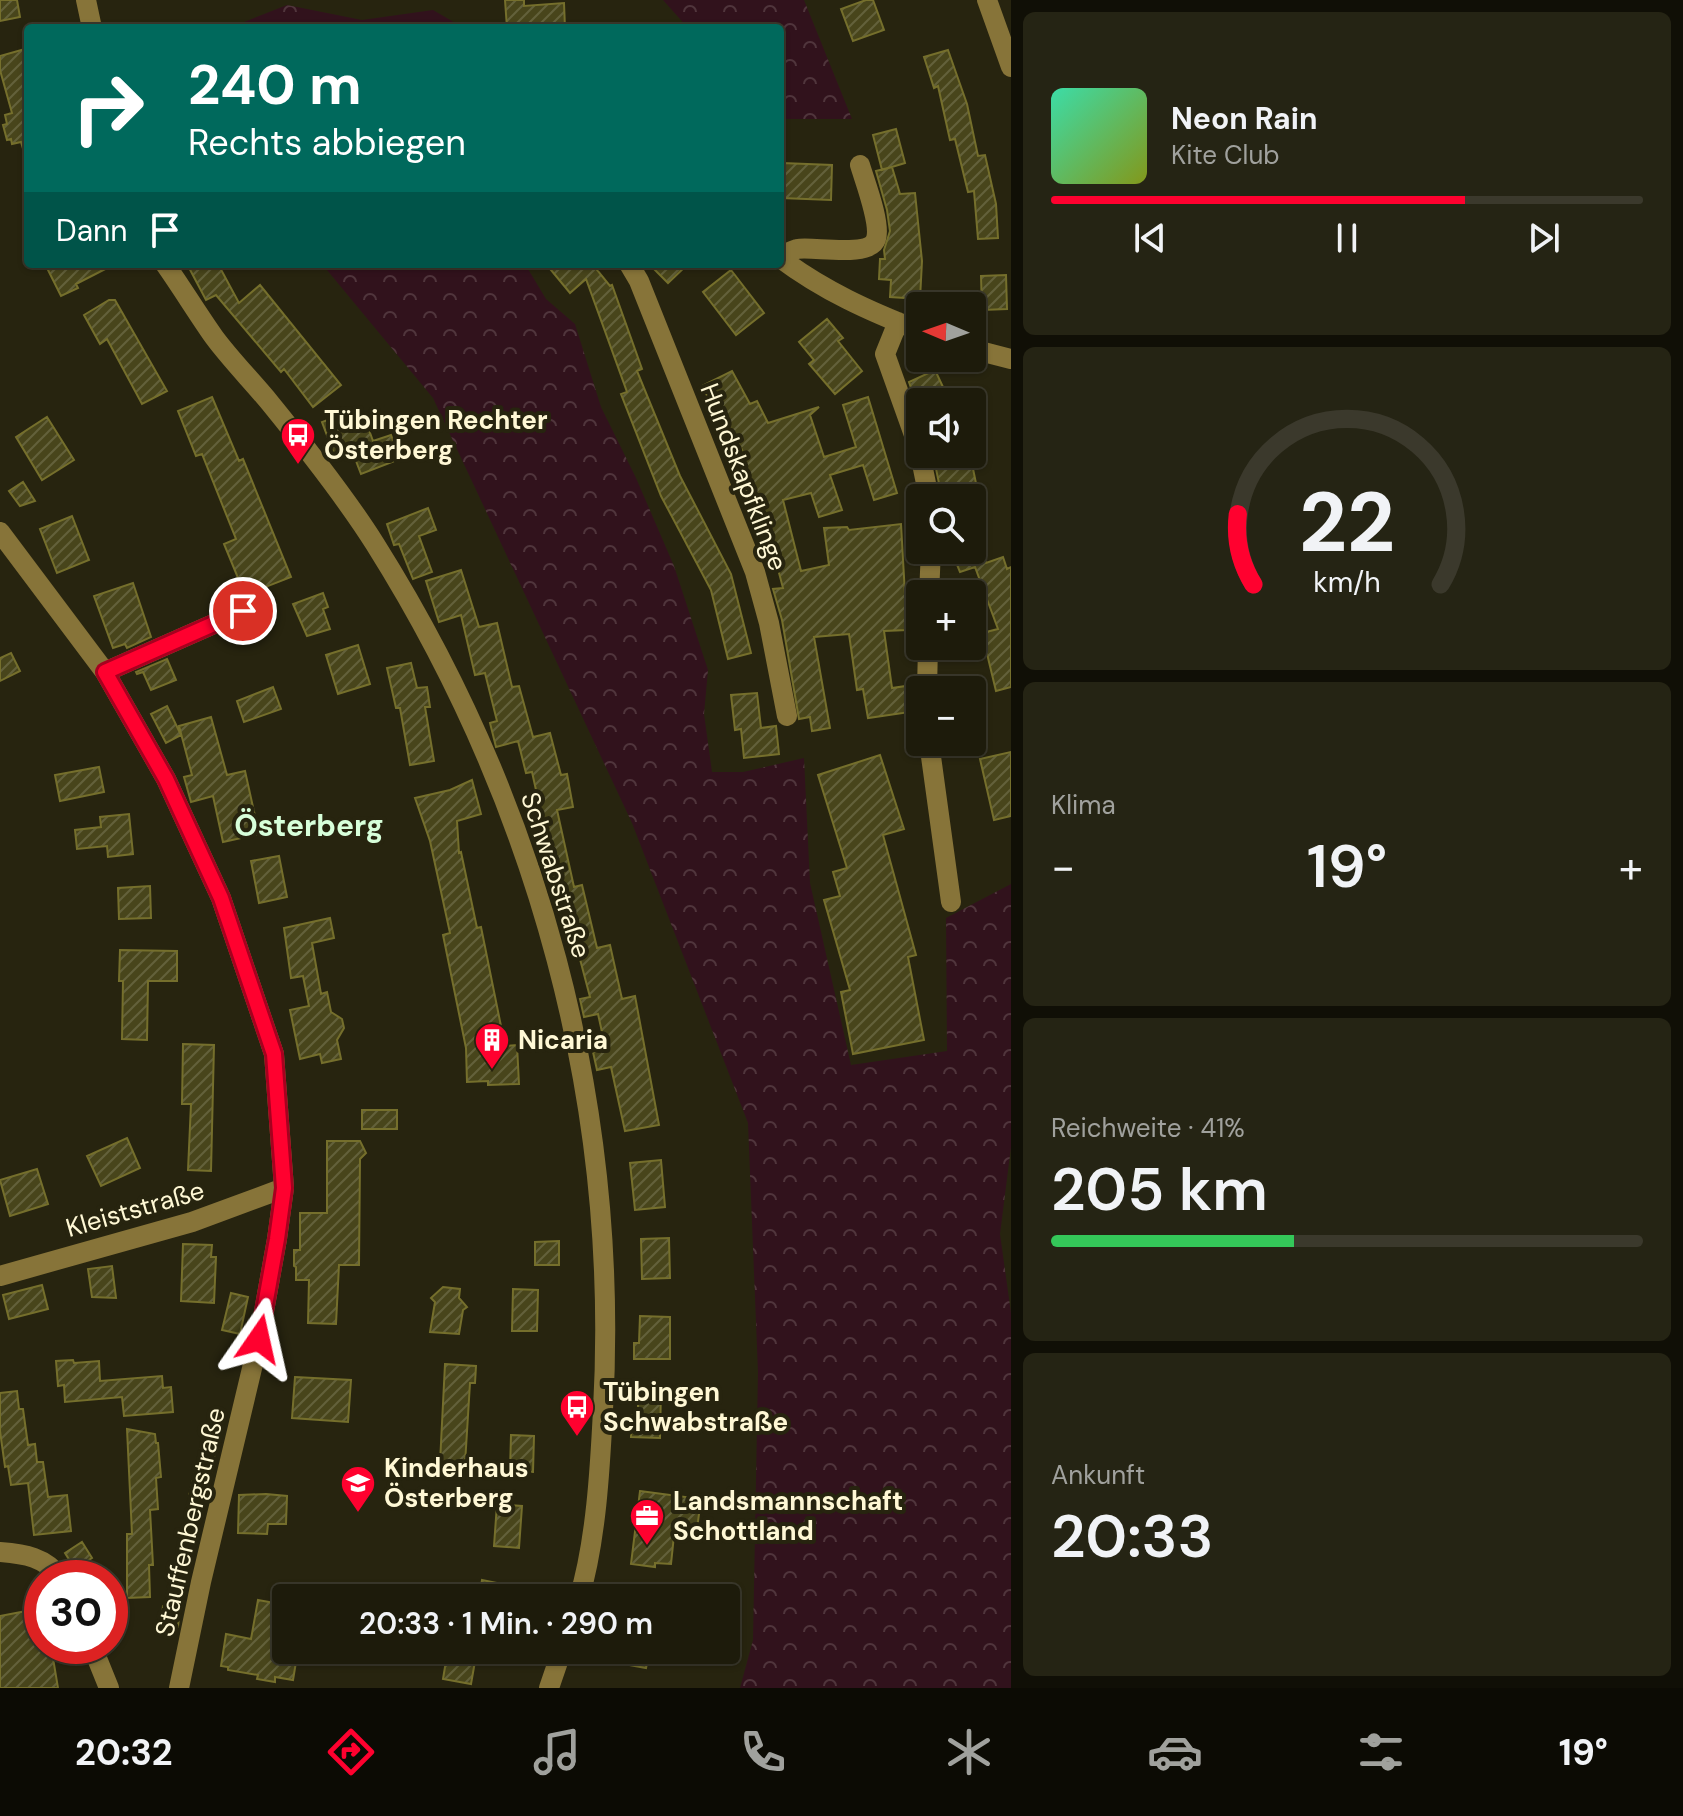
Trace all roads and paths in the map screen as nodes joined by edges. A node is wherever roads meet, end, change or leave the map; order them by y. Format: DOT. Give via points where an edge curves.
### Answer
graph roads {
  1 [pos="86,0"];
  2 [pos="987,0"];
  3 [pos="91,24"];
  4 [pos="1011,67"];
  5 [pos="860,165"];
  6 [pos="784,256"];
  7 [pos="784,261"];
  8 [pos="168,268"];
  9 [pos="631,268"];
  10 [pos="898,322"];
  11 [pos="906,325"];
  12 [pos="986,353"];
  13 [pos="1011,359"];
  14 [pos="906,413"];
  15 [pos="0,532"];
  16 [pos="243,611"];
  17 [pos="105,672"];
  18 [pos="787,716"];
  19 [pos="931,756"];
  20 [pos="951,902"];
  21 [pos="284,1188"];
  22 [pos="0,1276"];
  23 [pos="0,1552"];
  24 [pos="39,1560"];
  25 [pos="583,1584"];
  26 [pos="99,1664"];
  27 [pos="557,1664"];
  28 [pos="109,1688"];
  29 [pos="179,1688"];
  30 [pos="549,1688"];
  1 -- 3 [label="street"];
  2 -- 4 [label="street"];
  5 -- 6 [label="street" via="875,225 872,244 852,251 796,249"];
  7 -- 10 [label="street" via="831,293"];
  8 -- 25 [label="street, Schwabstraße" via="215,339 271,404 373,541 454,683 530,863 555,946 590,1111 604,1241 606,1357 600,1460"];
  9 -- 18 [label="street, Hundskapfklinge" via="755,572"];
  10 -- 11 [label="street"];
  10 -- 14 [label="street" via="885,354"];
  12 -- 13 [label="street"];
  15 -- 17 [label="street, Stauffenbergstraße"];
  16 -- 17 [label="street"];
  17 -- 21 [label="street, Stauffenbergstraße" via="166,779 236,937 274,1054"];
  19 -- 20 [label="street"];
  21 -- 22 [label="street, Kleiststraße" via="192,1222"];
  21 -- 29 [label="street, Stauffenbergstraße" via="259,1339"];
  23 -- 24 [label="street"];
  26 -- 28 [label="street"];
  27 -- 30 [label="street"];
}
